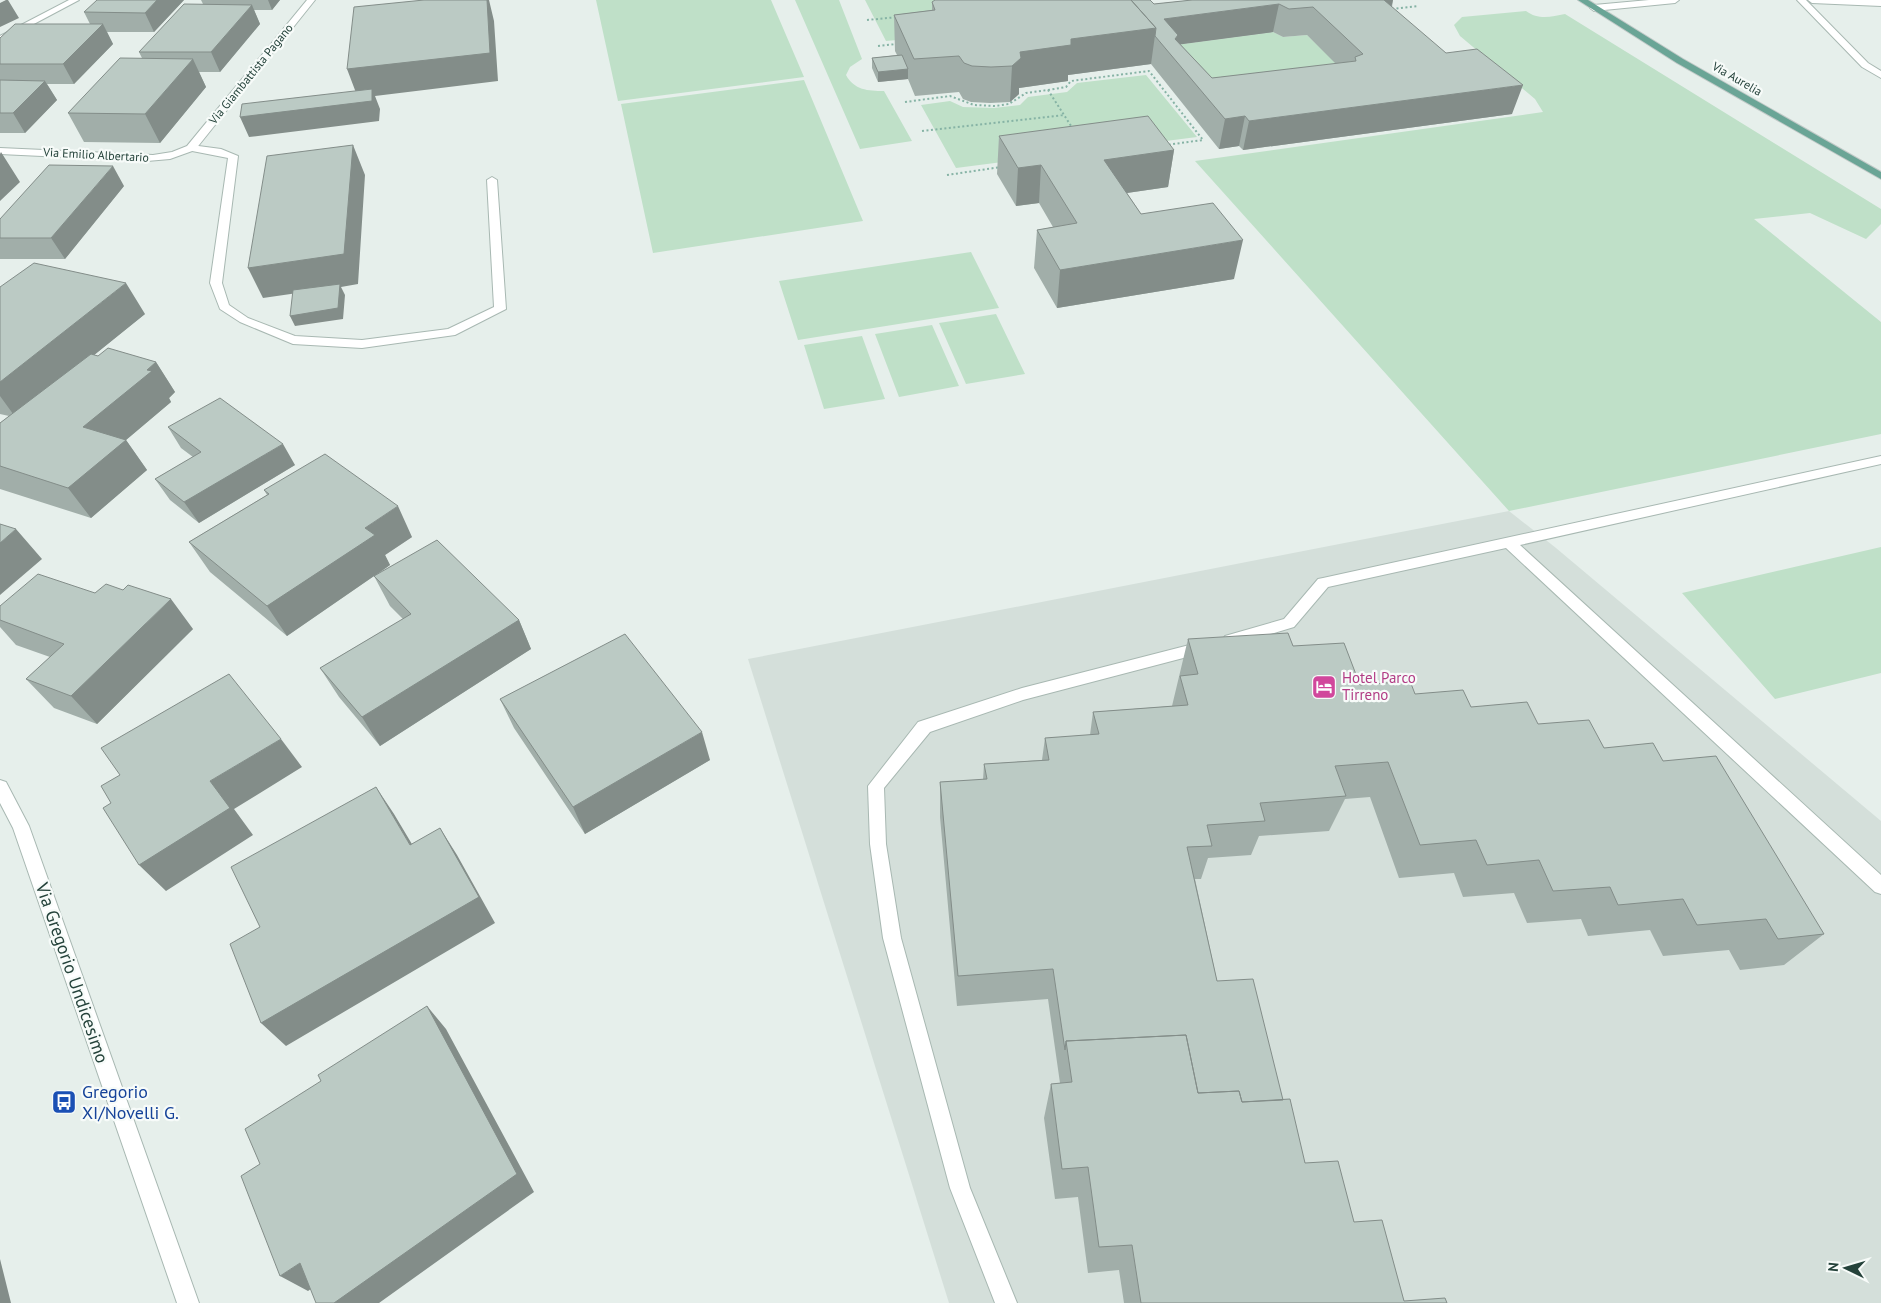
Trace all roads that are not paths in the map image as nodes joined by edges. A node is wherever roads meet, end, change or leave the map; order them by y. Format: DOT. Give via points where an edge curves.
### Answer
graph roads {
  1 [pos="74,0"];
  2 [pos="311,0"];
  3 [pos="1582,0"];
  4 [pos="1675,0"];
  5 [pos="1801,0"];
  6 [pos="1812,0"];
  7 [pos="1881,3"];
  8 [pos="1594,8"];
  9 [pos="0,39"];
  10 [pos="1881,75"];
  11 [pos="191,148"];
  12 [pos="0,151"];
  13 [pos="1881,176"];
  14 [pos="492,180"];
  15 [pos="1881,460"];
  16 [pos="1508,542"];
  17 [pos="0,787"];
  18 [pos="1881,886"];
  19 [pos="188,1303"];
  20 [pos="1006,1303"];
  1 -- 9 [label="street"];
  2 -- 11 [label="street, Via Giambattista Pagano"];
  3 -- 8 [label="main road, Via Aurelia"];
  4 -- 8 [label="street"];
  5 -- 10 [label="street" via="1865,65"];
  6 -- 7 [label="street"];
  8 -- 13 [label="main road, Via Aurelia"];
  11 -- 12 [label="street, Via Emilio Albertario" via="174,155 148,158"];
  11 -- 14 [label="street" via="233,156 216,284 224,308 293,340 362,344 452,332 500,309"];
  15 -- 16 [label="street"];
  16 -- 18 [label="street"];
  16 -- 20 [label="street" via="1323,582 1289,624 1022,694 924,727 876,786 878,844 892,938 960,1188"];
  17 -- 19 [label="street, Via Gregorio Undicesimo" via="21,826"];
}
